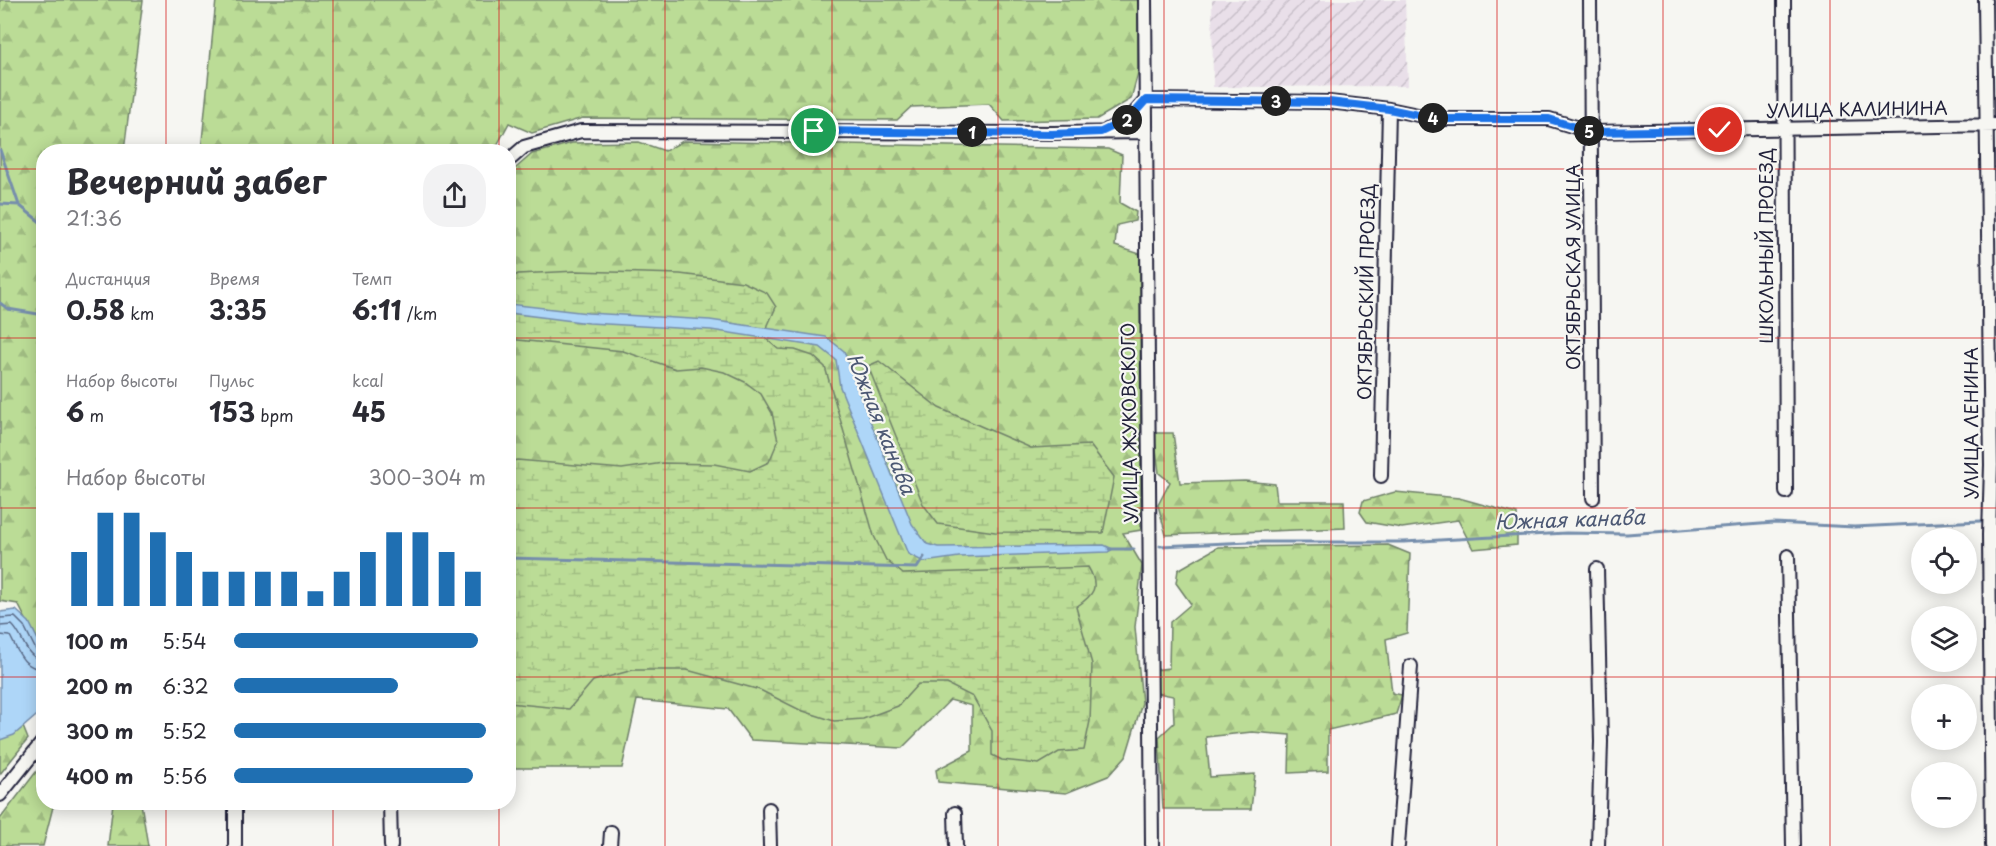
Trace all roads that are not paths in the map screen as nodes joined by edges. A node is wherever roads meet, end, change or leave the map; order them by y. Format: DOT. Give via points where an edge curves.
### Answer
graph roads {
  1 [pos="1145,0"];
  2 [pos="1590,0"];
  3 [pos="1784,0"];
  4 [pos="1985,0"];
  5 [pos="1146,100"];
  6 [pos="1389,109"];
  7 [pos="1991,125"];
  8 [pos="1784,129"];
  9 [pos="1101,132"];
  10 [pos="1146,132"];
  11 [pos="1592,132"];
  12 [pos="516,154"];
  13 [pos="1382,476"];
  14 [pos="1786,492"];
  15 [pos="1593,498"];
  16 [pos="1993,535"];
  17 [pos="1788,556"];
  18 [pos="1597,569"];
  19 [pos="1411,666"];
  20 [pos="36,750"];
  21 [pos="0,795"];
  22 [pos="769,808"];
  23 [pos="235,810"];
  24 [pos="390,810"];
  25 [pos="955,813"];
  26 [pos="611,832"];
  27 [pos="235,846"];
  28 [pos="391,846"];
  29 [pos="610,846"];
  30 [pos="770,846"];
  31 [pos="956,846"];
  32 [pos="1152,846"];
  33 [pos="1398,846"];
  34 [pos="1598,846"];
  35 [pos="1793,846"];
  36 [pos="1992,846"];
  1 -- 5 [label="street, УЛИЦА ЖУКОВСКОГО"];
  2 -- 11 [label="street, ОКТЯБРЬСКАЯ УЛИЦА"];
  3 -- 8 [label="street, ШКОЛЬНЫЙ ПРОЕЗД"];
  4 -- 7 [label="street, УЛИЦА ЛЕНИНА"];
  5 -- 6 [label="street, УЛИЦА КАЛИНИНА" via="1329,102"];
  5 -- 9 [label="street" via="1130,118"];
  5 -- 10 [label="street, УЛИЦА ЖУКОВСКОГО"];
  6 -- 11 [label="street, УЛИЦА КАЛИНИНА" via="1437,119 1549,119"];
  6 -- 13 [label="street, ОКТЯБРЬСКИЙ ПРОЕЗД"];
  7 -- 8 [label="street, УЛИЦА КАЛИНИНА"];
  7 -- 16 [label="street, УЛИЦА ЛЕНИНА"];
  8 -- 11 [label="street, УЛИЦА КАЛИНИНА"];
  8 -- 14 [label="street, ШКОЛЬНЫЙ ПРОЕЗД"];
  9 -- 10 [label="street"];
  9 -- 12 [label="street" via="580,131 524,147"];
  10 -- 32 [label="street, УЛИЦА ЖУКОВСКОГО"];
  11 -- 15 [label="street, ОКТЯБРЬСКАЯ УЛИЦА"];
  16 -- 36 [label="street, УЛИЦА ЛЕНИНА"];
  17 -- 35 [label="street"];
  18 -- 34 [label="street" via="1601,742"];
  19 -- 33 [label="street"];
  20 -- 21 [label="street"];
  22 -- 30 [label="street"];
  23 -- 27 [label="street"];
  24 -- 28 [label="street"];
  25 -- 31 [label="street"];
  26 -- 29 [label="street"];
}
